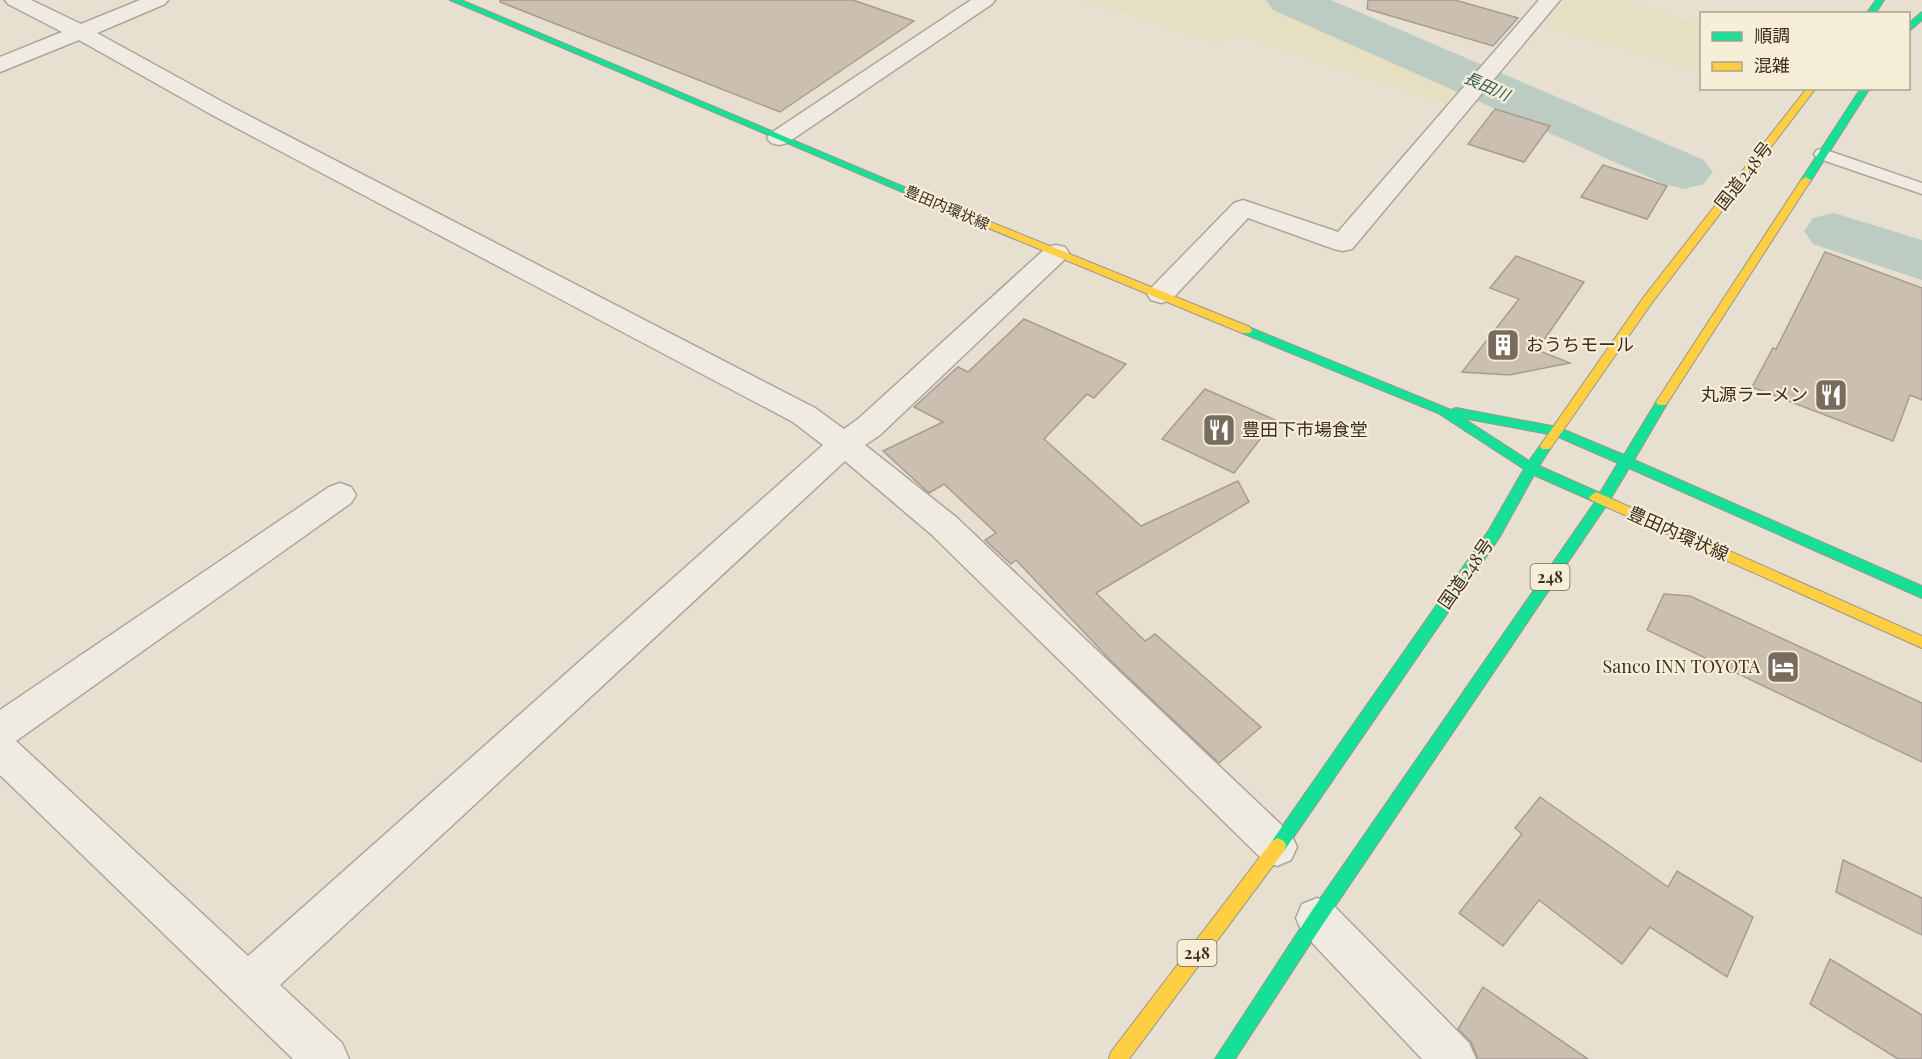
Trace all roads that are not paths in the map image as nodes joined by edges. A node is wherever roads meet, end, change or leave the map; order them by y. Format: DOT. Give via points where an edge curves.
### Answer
graph roads {
  1 [pos="15,0"];
  2 [pos="158,0"];
  3 [pos="454,0"];
  4 [pos="986,0"];
  5 [pos="1550,0"];
  6 [pos="1922,15"];
  7 [pos="1910,28"];
  8 [pos="80,32"];
  9 [pos="0,65"];
  10 [pos="1810,90"];
  11 [pos="1865,90"];
  12 [pos="779,138"];
  13 [pos="1823,154"];
  14 [pos="1922,189"];
  15 [pos="1056,253"];
  16 [pos="1161,294"];
  17 [pos="1442,410"];
  18 [pos="1557,430"];
  19 [pos="844,444"];
  20 [pos="1626,462"];
  21 [pos="1531,468"];
  22 [pos="340,495"];
  23 [pos="1603,500"];
  24 [pos="1922,592"];
  25 [pos="1922,642"];
  26 [pos="0,731"];
  27 [pos="0,750"];
  28 [pos="1277,847"];
  29 [pos="1317,918"];
  30 [pos="249,984"];
  31 [pos="326,1059"];
  32 [pos="1118,1059"];
  33 [pos="1224,1059"];
  34 [pos="1453,1059"];
  1 -- 8 [label="street"];
  2 -- 8 [label="street"];
  3 -- 12 [label="main road, 豊田内環状線"];
  4 -- 12 [label="street"];
  5 -- 16 [label="street" via="1343,243 1243,208"];
  6 -- 7 [label="main road"];
  8 -- 9 [label="street"];
  8 -- 19 [label="street" via="222,111 804,415"];
  10 -- 18 [label="main road, 国道248号 / 248" via="1647,301"];
  11 -- 13 [label="main road, 248"];
  12 -- 15 [label="main road, 豊田内環状線"];
  13 -- 14 [label="lane"];
  13 -- 20 [label="main road, 248"];
  15 -- 16 [label="main road, 豊田内環状線"];
  15 -- 19 [label="street" via="869,427"];
  16 -- 17 [label="main road, 豊田内環状線"];
  17 -- 18 [label="main road, 豊田内環状線"];
  17 -- 21 [label="main road, 豊田内環状線"];
  18 -- 20 [label="main road, 豊田内環状線"];
  18 -- 21 [label="main road, 国道248号 / 248"];
  19 -- 28 [label="street" via="944,526"];
  19 -- 30 [label="street"];
  20 -- 23 [label="main road, 248"];
  20 -- 24 [label="main road, 豊田内環状線"];
  21 -- 23 [label="main road, 豊田内環状線"];
  21 -- 28 [label="main road, 国道248号 / 248" via="1494,534"];
  22 -- 26 [label="street"];
  23 -- 25 [label="main road, 豊田内環状線"];
  23 -- 29 [label="main road, 248"];
  27 -- 30 [label="street"];
  28 -- 32 [label="main road, 国道248号 / 248"];
  29 -- 33 [label="main road, 248"];
  29 -- 34 [label="street"];
  30 -- 31 [label="street"];
}
